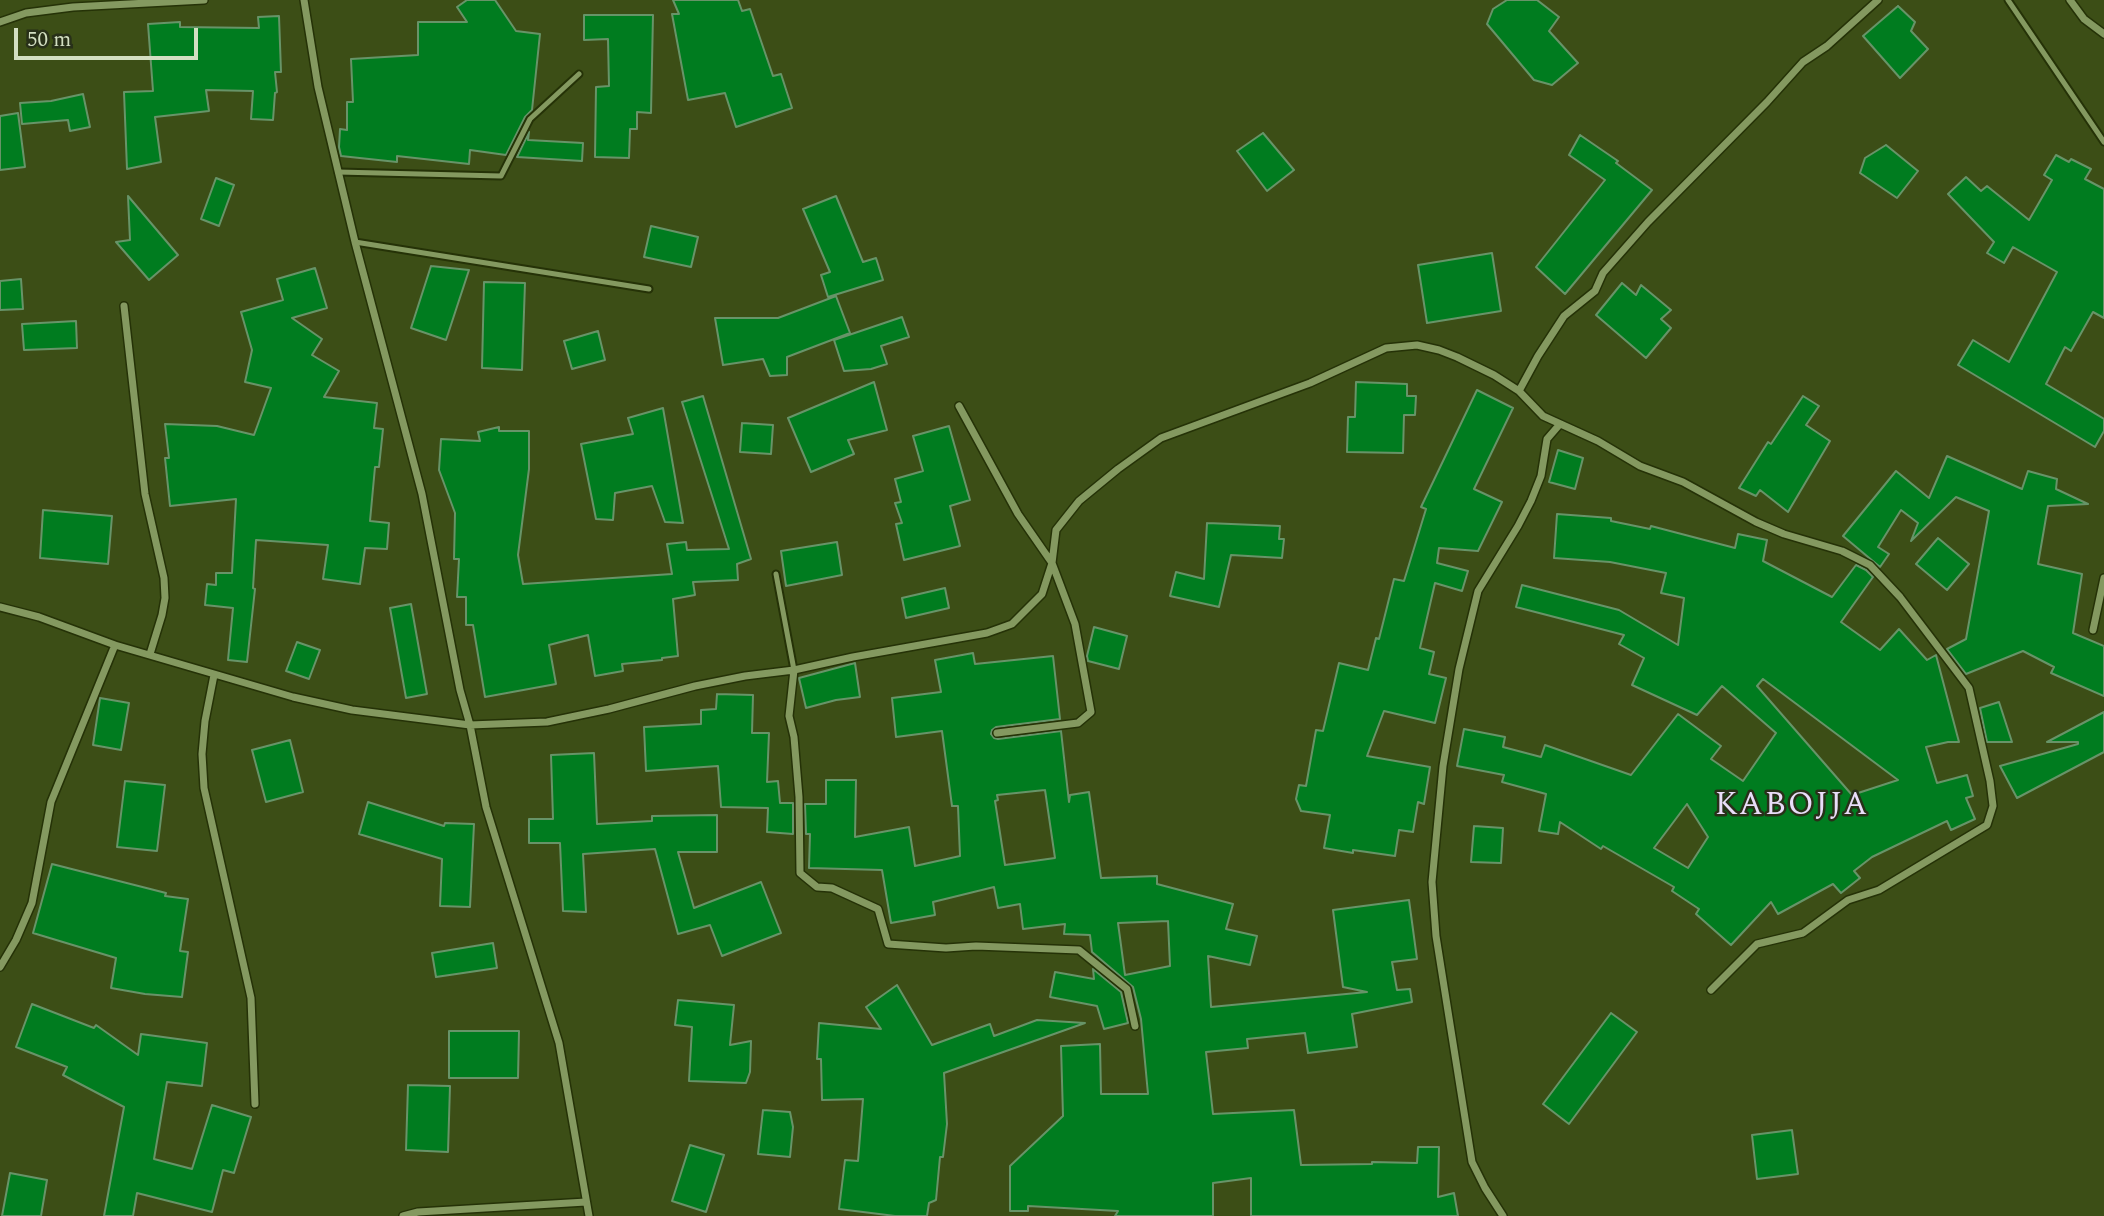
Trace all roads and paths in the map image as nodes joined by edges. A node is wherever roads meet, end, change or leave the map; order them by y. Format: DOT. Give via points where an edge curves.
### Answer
graph roads {
  1 [pos="204,0"];
  2 [pos="304,0"];
  3 [pos="1878,0"];
  4 [pos="2008,0"];
  5 [pos="2070,0"];
  6 [pos="0,22"];
  7 [pos="2104,34"];
  8 [pos="579,74"];
  9 [pos="2104,142"];
  10 [pos="338,172"];
  11 [pos="355,242"];
  12 [pos="649,289"];
  13 [pos="124,306"];
  14 [pos="1520,391"];
  15 [pos="959,406"];
  16 [pos="1560,424"];
  17 [pos="1052,563"];
  18 [pos="776,574"];
  19 [pos="2104,578"];
  20 [pos="0,607"];
  21 [pos="2093,630"];
  22 [pos="115,645"];
  23 [pos="150,654"];
  24 [pos="794,670"];
  25 [pos="214,675"];
  26 [pos="470,724"];
  27 [pos="997,733"];
  28 [pos="0,967"];
  29 [pos="1711,990"];
  30 [pos="1135,1026"];
  31 [pos="255,1104"];
  32 [pos="586,1202"];
  33 [pos="403,1216"];
  34 [pos="589,1216"];
  35 [pos="1503,1216"];
  1 -- 6 [label="street" via="61,9"];
  2 -- 10 [label="street"];
  3 -- 14 [label="street" via="1803,62 1648,222 1603,273 1595,291 1564,316"];
  4 -- 9 [label="lane"];
  5 -- 7 [label="street" via="2084,19"];
  8 -- 10 [label="lane" via="530,119 502,176"];
  10 -- 11 [label="street"];
  11 -- 12 [label="lane"];
  11 -- 26 [label="street" via="422,495"];
  13 -- 23 [label="street" via="145,494 164,578 162,615"];
  14 -- 16 [label="street" via="1544,416"];
  14 -- 17 [label="street" via="1439,351 1417,345 1386,348 1310,383 1161,438 1079,501 1056,530"];
  15 -- 17 [label="street" via="1018,514"];
  16 -- 29 [label="street" via="1640,466 1683,481 1756,522 1870,565 1969,688 1990,781 1993,806 1987,825 1879,890 1848,900 1803,933 1757,944"];
  16 -- 35 [label="street" via="1547,439 1531,501 1478,591 1443,766 1432,881 1436,936 1472,1161"];
  17 -- 24 [label="street" via="1042,594 1012,624 987,633"];
  17 -- 27 [label="street" via="1075,624 1091,712 1078,723"];
  18 -- 24 [label="lane"];
  19 -- 21 [label="street"];
  20 -- 22 [label="street"];
  22 -- 23 [label="street"];
  22 -- 28 [label="street" via="51,802 32,903"];
  23 -- 25 [label="street"];
  24 -- 26 [label="street" via="695,686 547,722"];
  24 -- 30 [label="street" via="789,716 799,797 800,873 817,887 832,888 878,909 888,944 1079,950 1127,989"];
  25 -- 26 [label="street" via="352,710"];
  25 -- 31 [label="street" via="202,754 205,788 251,998"];
  26 -- 32 [label="street" via="486,807 559,1043"];
  32 -- 33 [label="street"];
  32 -- 34 [label="street"];
}
